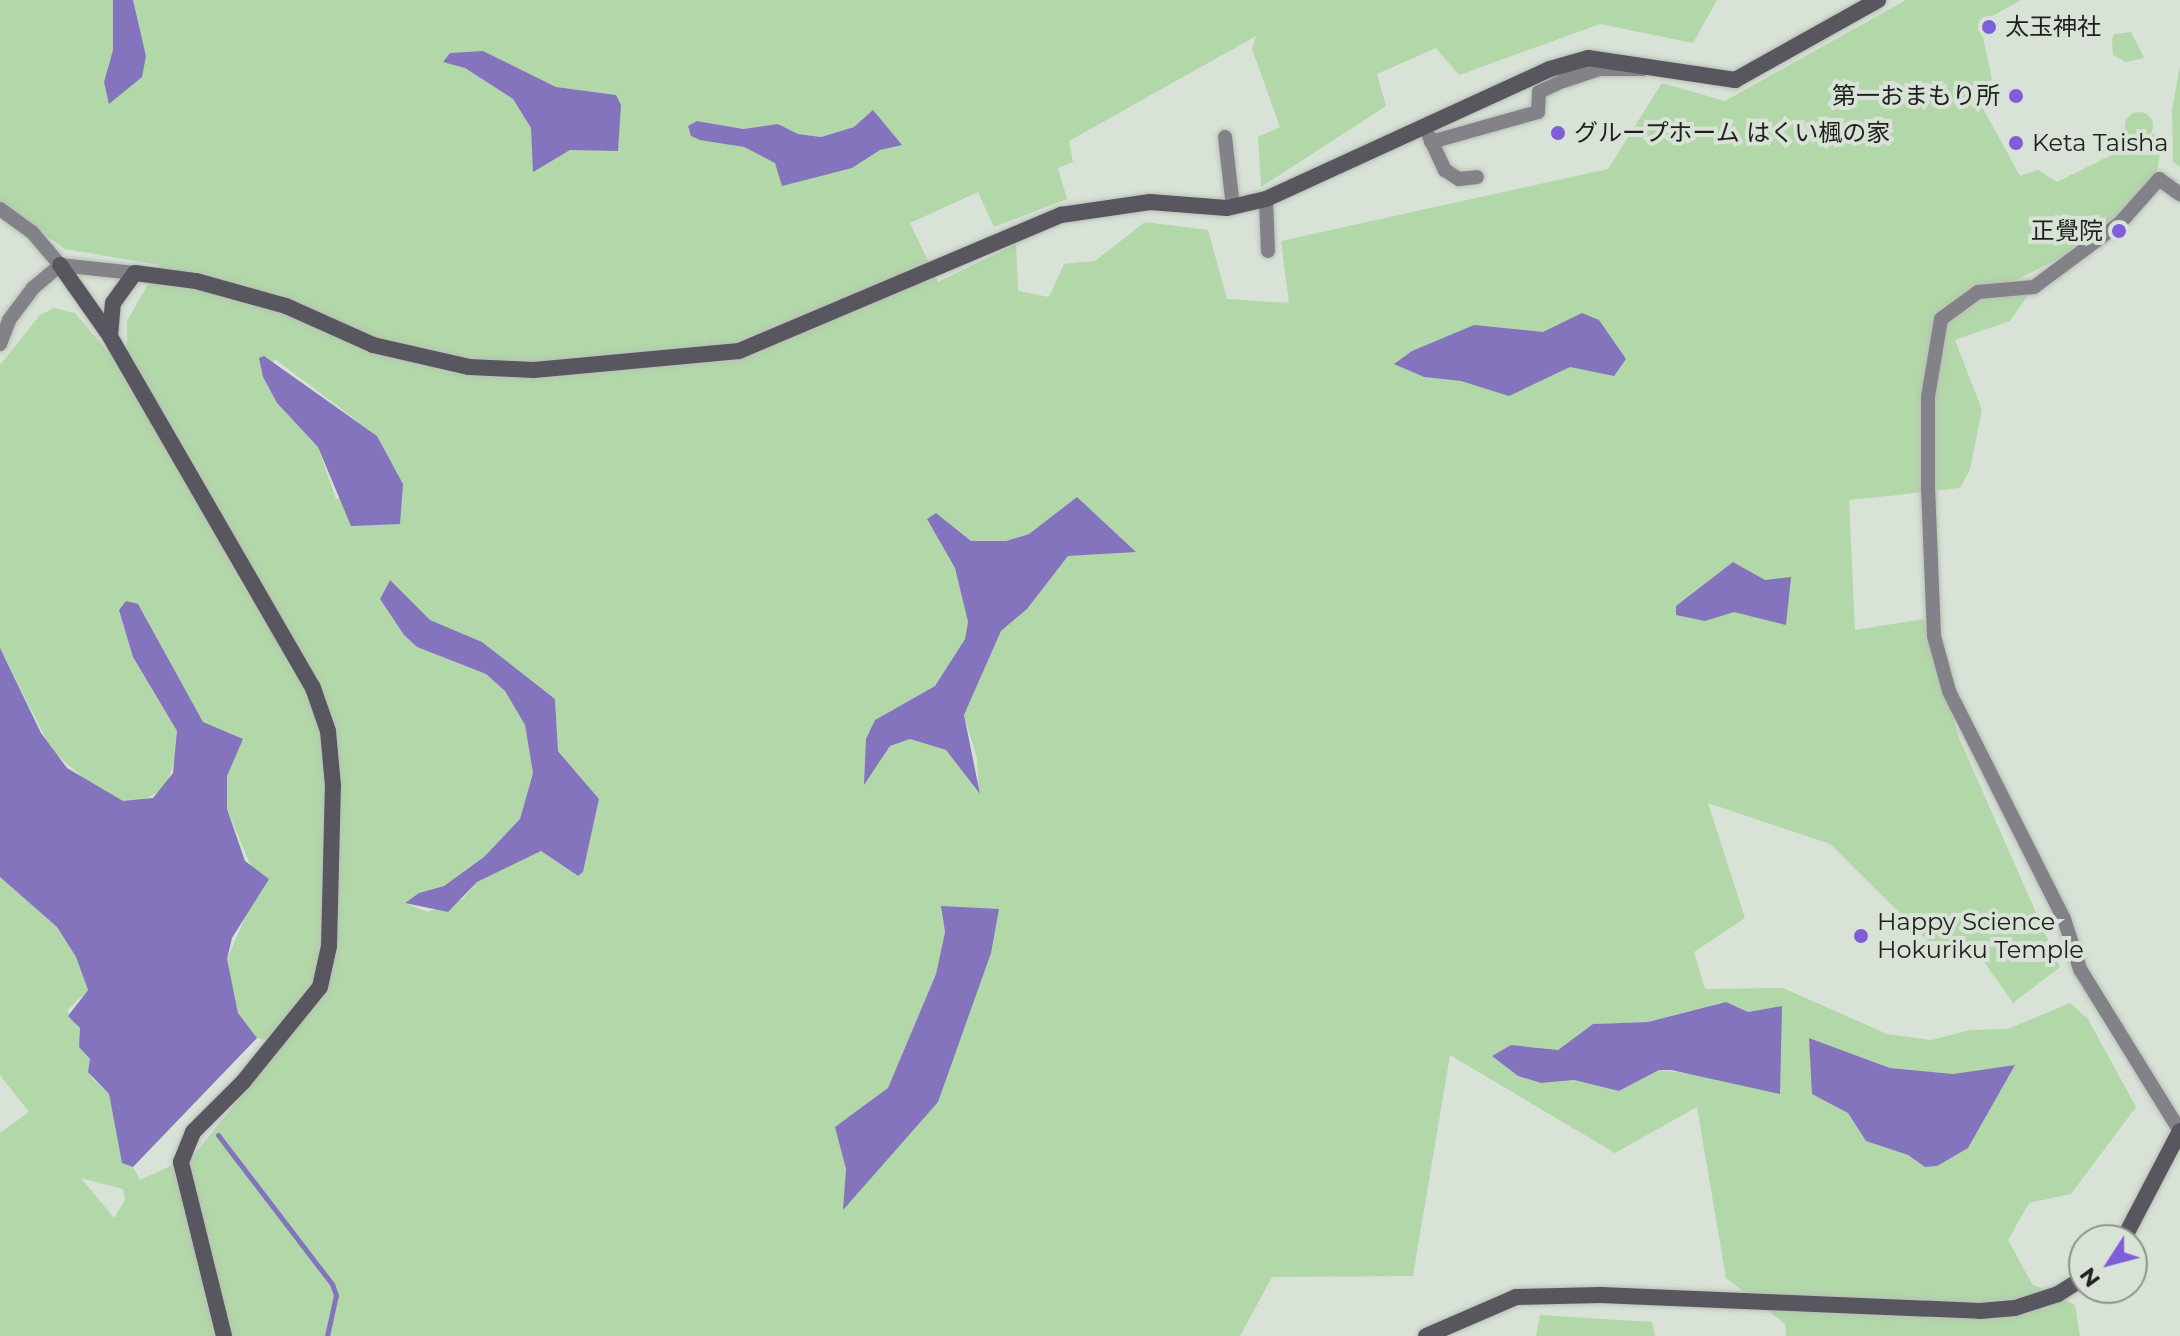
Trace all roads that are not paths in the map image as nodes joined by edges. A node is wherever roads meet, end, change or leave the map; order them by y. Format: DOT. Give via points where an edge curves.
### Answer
graph roads {
  1 [pos="1878,0"];
  2 [pos="1651,67"];
  3 [pos="1427,124"];
  4 [pos="1225,137"];
  5 [pos="1431,142"];
  6 [pos="1477,177"];
  7 [pos="2180,194"];
  8 [pos="1266,199"];
  9 [pos="1233,207"];
  10 [pos="0,209"];
  11 [pos="1268,251"];
  12 [pos="60,265"];
  13 [pos="135,273"];
  14 [pos="110,336"];
  15 [pos="0,344"];
  16 [pos="2180,1131"];
  17 [pos="2131,1224"];
  18 [pos="2068,1288"];
  19 [pos="224,1336"];
  20 [pos="1426,1336"];
  1 -- 2 [label="street" via="1735,80"];
  2 -- 3 [label="street" via="1588,58 1550,69"];
  2 -- 5 [label="street" via="1600,69 1563,81 1539,92 1538,112"];
  3 -- 5 [label="street"];
  3 -- 8 [label="street"];
  4 -- 9 [label="street"];
  5 -- 6 [label="street" via="1445,170 1459,179"];
  7 -- 16 [label="street" via="2159,179 2118,225 2034,287 1978,292 1941,319 1928,397 1934,636 1949,691 2064,919 2080,969"];
  8 -- 9 [label="street"];
  8 -- 11 [label="street"];
  9 -- 13 [label="street" via="1150,202 1061,215 739,351 591,367 534,370 429,361 373,345 286,306 196,281"];
  10 -- 12 [label="street" via="32,232"];
  12 -- 13 [label="street"];
  12 -- 14 [label="street"];
  12 -- 15 [label="street" via="33,288 9,320"];
  13 -- 14 [label="street" via="113,303"];
  14 -- 19 [label="street" via="288,640 328,731 333,786 330,933 320,987 243,1082 193,1132 181,1162"];
  16 -- 17 [label="street"];
  18 -- 20 [label="street" via="2015,1308 1980,1311 1601,1295 1516,1297"];
}
